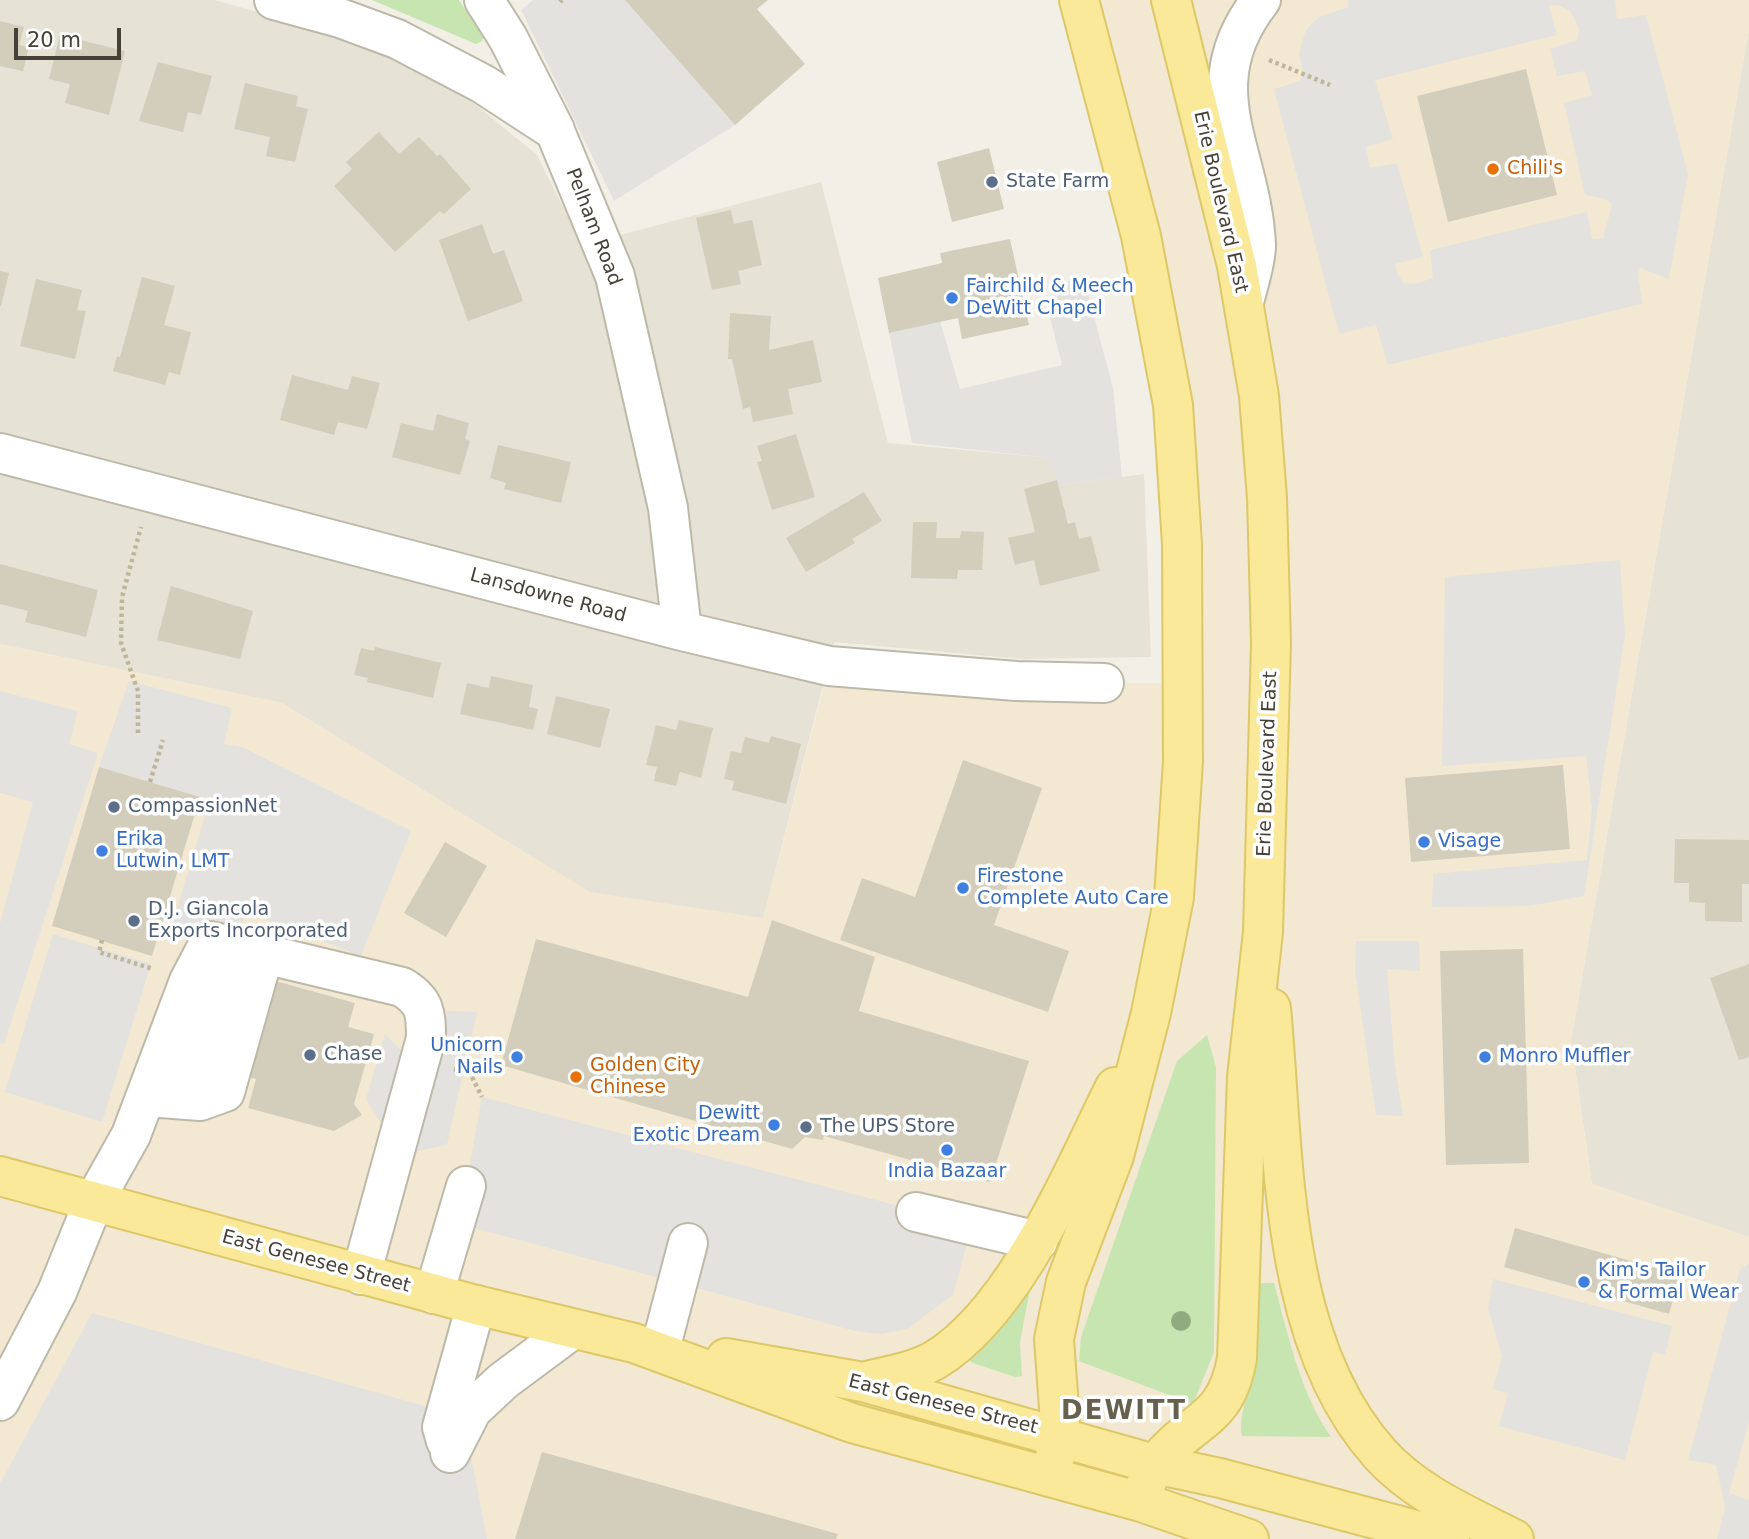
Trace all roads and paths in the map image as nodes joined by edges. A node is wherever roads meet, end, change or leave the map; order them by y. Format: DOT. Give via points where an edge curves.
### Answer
graph roads {
  1 [pos="274,0"];
  2 [pos="484,0"];
  3 [pos="1079,0"];
  4 [pos="1171,0"];
  5 [pos="1261,0"];
  6 [pos="1260,57"];
  7 [pos="1329,85"];
  8 [pos="555,131"];
  9 [pos="1244,303"];
  10 [pos="0,453"];
  11 [pos="150,492"];
  12 [pos="682,631"];
  13 [pos="1104,683"];
  14 [pos="138,733"];
  15 [pos="163,740"];
  16 [pos="150,782"];
  17 [pos="1263,932"];
  18 [pos="102,940"];
  19 [pos="228,945"];
  20 [pos="264,954"];
  21 [pos="147,967"];
  22 [pos="1151,1013"];
  23 [pos="148,1097"];
  24 [pos="185,1100"];
  25 [pos="0,1176"];
  26 [pos="466,1186"];
  27 [pos="94,1201"];
  28 [pos="916,1212"];
  29 [pos="1038,1241"];
  30 [pos="688,1243"];
  31 [pos="361,1275"];
  32 [pos="434,1294"];
  33 [pos="476,1305"];
  34 [pos="573,1328"];
  35 [pos="648,1345"];
  36 [pos="863,1382"];
  37 [pos="0,1401"];
  38 [pos="1061,1436"];
  39 [pos="1154,1464"];
  40 [pos="1049,1477"];
  41 [pos="1141,1502"];
  42 [pos="1249,1539"];
  43 [pos="1450,1539"];
  44 [pos="1514,1539"];
  1 -- 8 [label="street" via="397,39 483,84"];
  2 -- 8 [label="street, Pelham Road"];
  3 -- 22 [label="main road" via="1141,236 1174,419 1182,544 1183,762 1174,897"];
  4 -- 9 [label="main road, Erie Boulevard East"];
  5 -- 9 [label="street" via="1237,37 1227,73 1227,109 1248,188 1256,247"];
  6 -- 7 [label="path"];
  8 -- 12 [label="street, Pelham Road" via="615,276 668,508"];
  9 -- 17 [label="main road, Erie Boulevard East" via="1259,396 1268,539 1271,643"];
  10 -- 11 [label="street, Lansdowne Road"];
  11 -- 12 [label="street, Lansdowne Road"];
  11 -- 14 [label="path" via="122,597 121,643 138,691"];
  12 -- 13 [label="street, Lansdowne Road" via="828,666"];
  15 -- 16 [label="path"];
  17 -- 39 [label="main road, Erie Boulevard East" via="1247,1077 1235,1372 1221,1404"];
  17 -- 44 [label="main road" via="1289,1222 1299,1279 1320,1350 1347,1410 1381,1455 1431,1497"];
  18 -- 21 [label="path" via="99,952"];
  19 -- 20 [label="street"];
  19 -- 23 [label="street" via="210,941 189,981"];
  19 -- 24 [label="street"];
  20 -- 24 [label="street" via="225,1091 200,1101"];
  20 -- 31 [label="street" via="402,987 418,997 426,1017 426,1038"];
  22 -- 29 [label="main road"];
  22 -- 38 [label="main road" via="1114,1156 1066,1282 1054,1339"];
  23 -- 24 [label="street"];
  23 -- 27 [label="street"];
  25 -- 27 [label="main road, East Genesee Street"];
  26 -- 32 [label="street"];
  27 -- 31 [label="main road, East Genesee Street"];
  27 -- 37 [label="street" via="57,1292"];
  28 -- 29 [label="street"];
  29 -- 36 [label="main road" via="1000,1295 951,1349 932,1362"];
  30 -- 35 [label="street"];
  31 -- 32 [label="main road, East Genesee Street"];
  32 -- 33 [label="main road, East Genesee Street"];
  33 -- 34 [label="main road, East Genesee Street"];
  33 -- 34 [label="street" via="442,1427 450,1453 472,1410"];
  34 -- 35 [label="main road, East Genesee Street"];
  35 -- 36 [label="main road, East Genesee Street"];
  35 -- 40 [label="main road, East Genesee Street" via="852,1423"];
  36 -- 38 [label="main road, East Genesee Street"];
  38 -- 39 [label="main road, East Genesee Street"];
  38 -- 40 [label="main road"];
  39 -- 41 [label="main road, Erie Boulevard East"];
  39 -- 43 [label="main road, East Genesee Street"];
  40 -- 41 [label="main road, East Genesee Street"];
  41 -- 42 [label="main road, East Genesee Street"];
}
